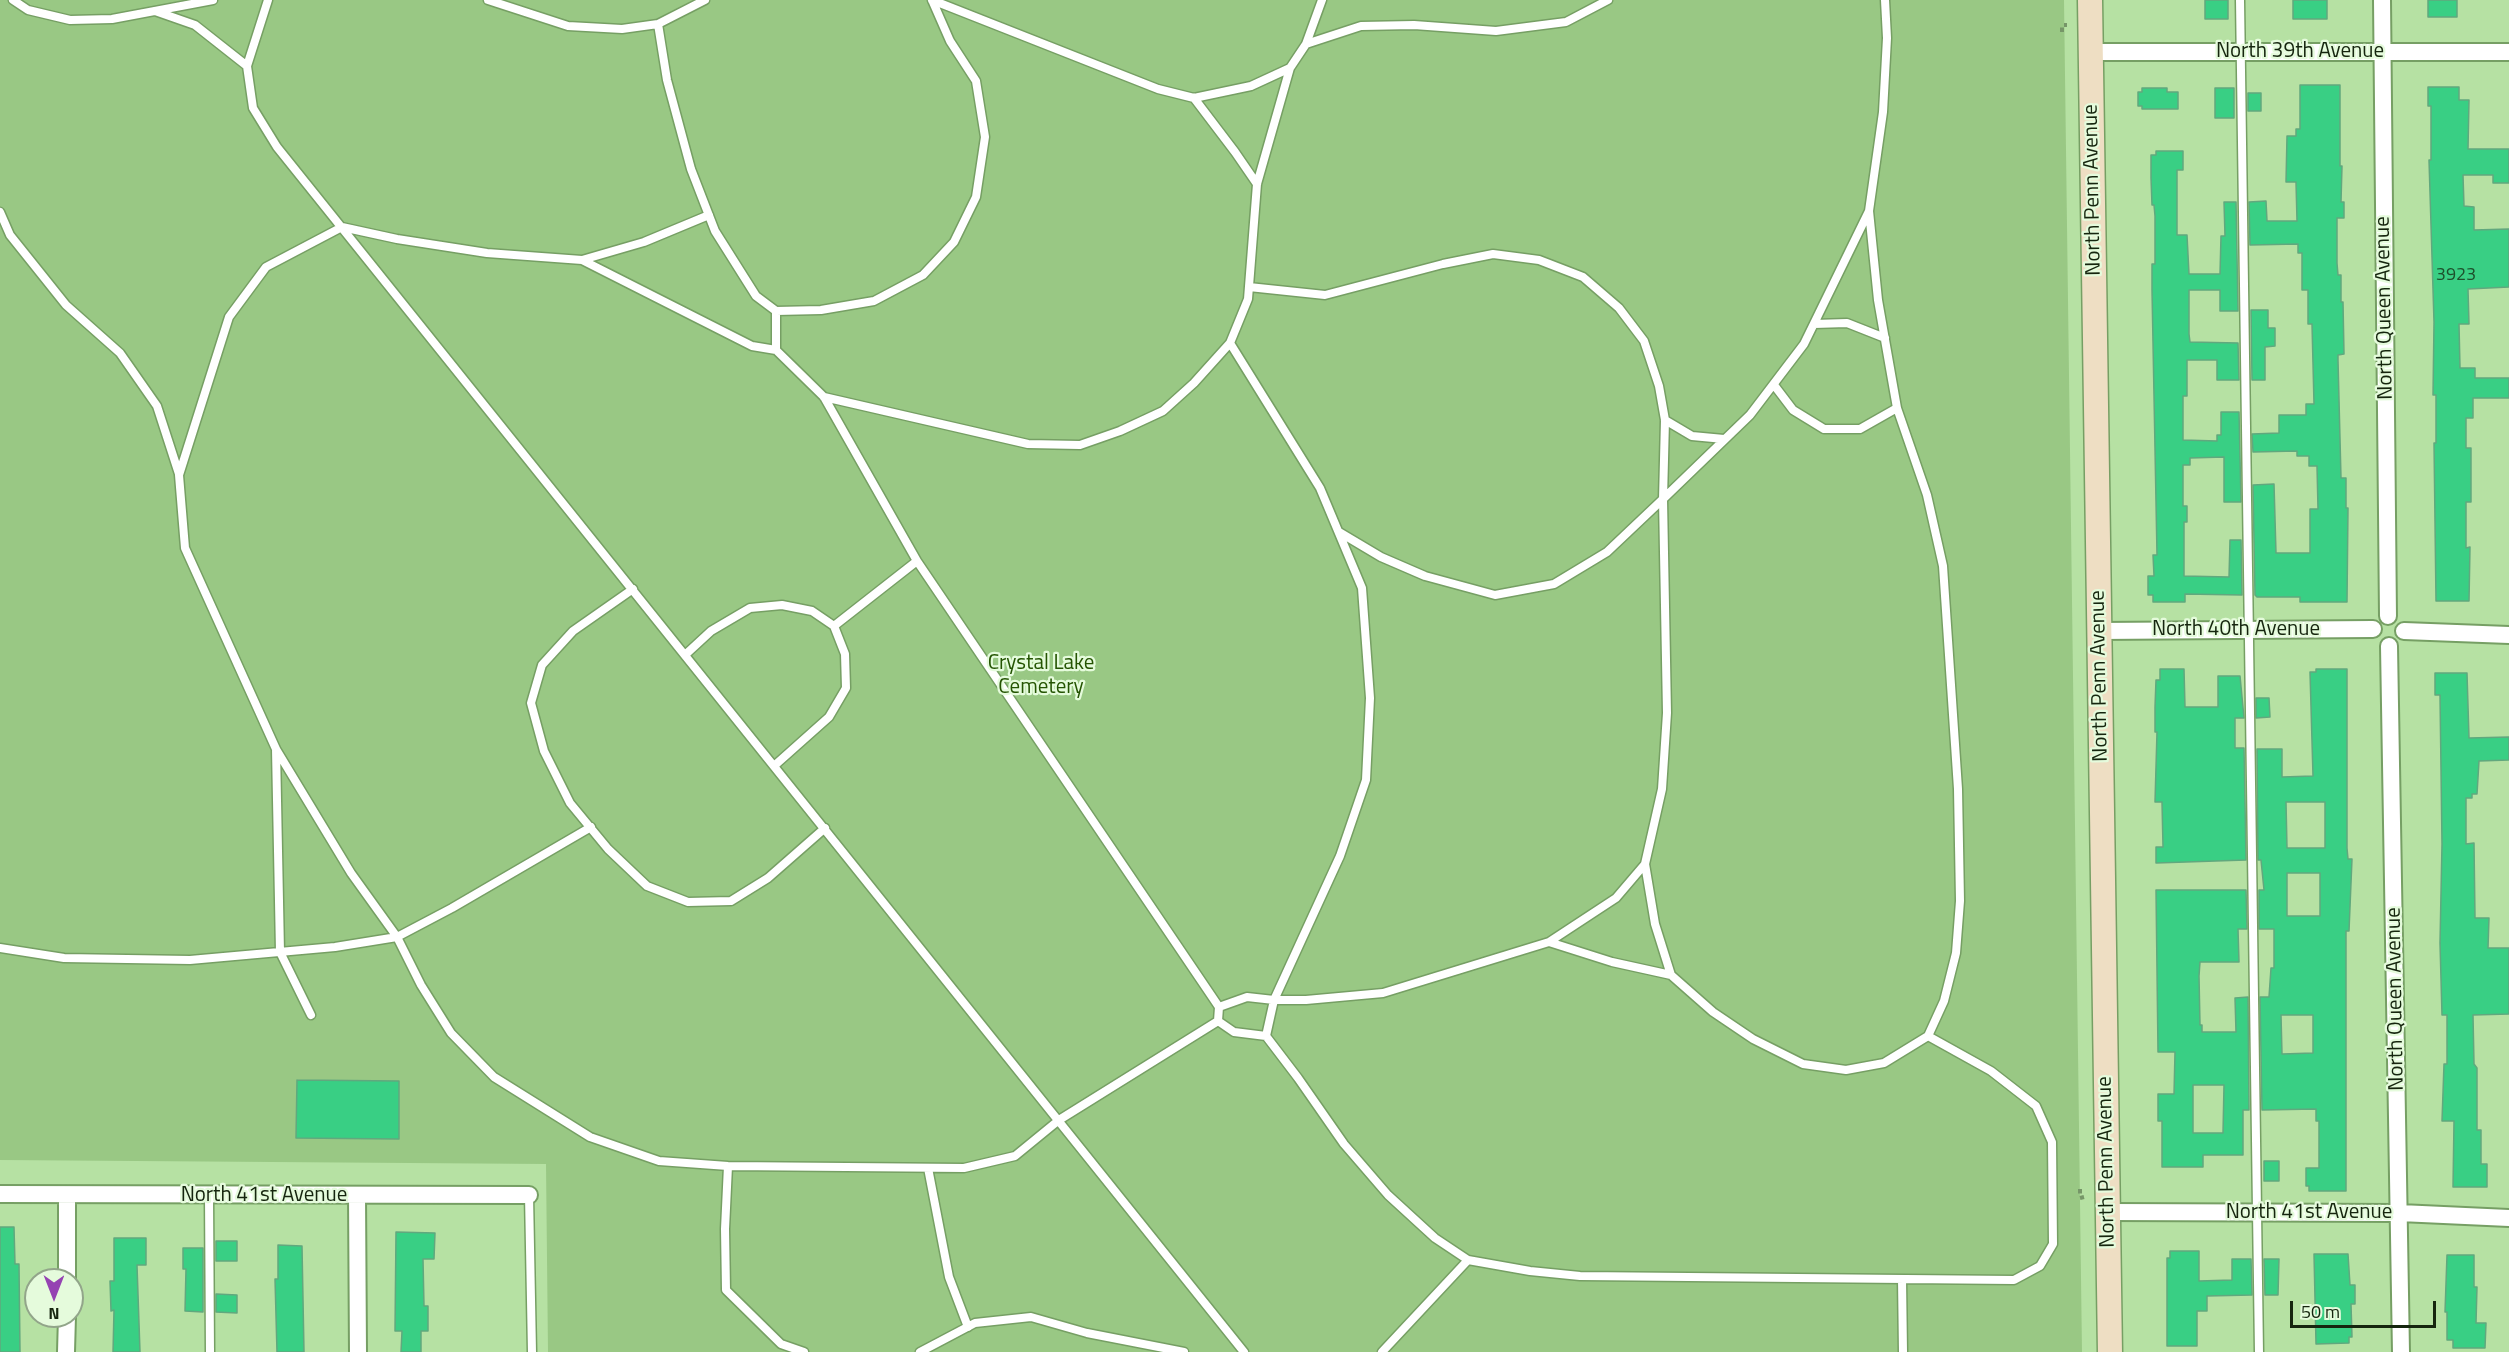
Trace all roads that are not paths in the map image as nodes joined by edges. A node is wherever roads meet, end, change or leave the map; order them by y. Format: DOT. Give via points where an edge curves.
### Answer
graph roads {
  1 [pos="13,0"];
  2 [pos="213,0"];
  3 [pos="268,0"];
  4 [pos="488,0"];
  5 [pos="705,0"];
  6 [pos="932,0"];
  7 [pos="1322,0"];
  8 [pos="1608,0"];
  9 [pos="1885,0"];
  10 [pos="2090,0"];
  11 [pos="2240,0"];
  12 [pos="2382,0"];
  13 [pos="695,2"];
  14 [pos="947,3"];
  15 [pos="155,11"];
  16 [pos="658,24"];
  17 [pos="1306,44"];
  18 [pos="2091,52"];
  19 [pos="2241,52"];
  20 [pos="2382,52"];
  21 [pos="2509,52"];
  22 [pos="247,66"];
  23 [pos="1290,68"];
  24 [pos="1194,98"];
  25 [pos="1257,184"];
  26 [pos="1869,211"];
  27 [pos="0,212"];
  28 [pos="709,215"];
  29 [pos="342,227"];
  30 [pos="582,260"];
  31 [pos="1249,287"];
  32 [pos="776,311"];
  33 [pos="1814,324"];
  34 [pos="1885,338"];
  35 [pos="1230,343"];
  36 [pos="776,350"];
  37 [pos="1774,385"];
  38 [pos="824,397"];
  39 [pos="1897,408"];
  40 [pos="1665,420"];
  41 [pos="1724,439"];
  42 [pos="179,475"];
  43 [pos="1663,499"];
  44 [pos="1338,531"];
  45 [pos="917,561"];
  46 [pos="633,589"];
  47 [pos="2388,616"];
  48 [pos="834,626"];
  49 [pos="2373,629"];
  50 [pos="2249,630"];
  51 [pos="2099,631"];
  52 [pos="2404,631"];
  53 [pos="2509,635"];
  54 [pos="2389,646"];
  55 [pos="685,655"];
  56 [pos="276,749"];
  57 [pos="774,766"];
  58 [pos="591,827"];
  59 [pos="825,828"];
  60 [pos="1645,864"];
  61 [pos="397,937"];
  62 [pos="1550,942"];
  63 [pos="0,948"];
  64 [pos="280,952"];
  65 [pos="1671,975"];
  66 [pos="1274,1000"];
  67 [pos="1219,1007"];
  68 [pos="311,1015"];
  69 [pos="1218,1021"];
  70 [pos="1266,1036"];
  71 [pos="1928,1036"];
  72 [pos="1059,1120"];
  73 [pos="728,1166"];
  74 [pos="928,1168"];
  75 [pos="0,1194"];
  76 [pos="67,1196"];
  77 [pos="209,1196"];
  78 [pos="357,1196"];
  79 [pos="529,1196"];
  80 [pos="2108,1212"];
  81 [pos="2400,1213"];
  82 [pos="2257,1214"];
  83 [pos="2509,1218"];
  84 [pos="1468,1260"];
  85 [pos="67,1268"];
  86 [pos="1902,1279"];
  87 [pos="968,1327"];
  88 [pos="67,1328"];
  89 [pos="66,1352"];
  90 [pos="210,1352"];
  91 [pos="358,1352"];
  92 [pos="532,1352"];
  93 [pos="804,1352"];
  94 [pos="920,1352"];
  95 [pos="1184,1352"];
  96 [pos="1244,1352"];
  97 [pos="1382,1352"];
  98 [pos="1903,1352"];
  99 [pos="2110,1352"];
  100 [pos="2259,1352"];
  101 [pos="2401,1352"];
  1 -- 15 [label="lane" via="28,10 70,20 112,19"];
  2 -- 15 [label="lane"];
  3 -- 22 [label="lane"];
  4 -- 16 [label="lane" via="568,26 622,29"];
  5 -- 13 [label="lane"];
  6 -- 14 [label="lane"];
  6 -- 32 [label="lane" via="950,41 976,81 986,137 976,197 954,242 923,275 874,301 821,310"];
  7 -- 17 [label="lane"];
  8 -- 17 [label="lane" via="1566,22 1496,31 1361,26"];
  9 -- 26 [label="lane" via="1883,112"];
  10 -- 18 [label="main road, North Penn Avenue"];
  11 -- 19 [label="lane"];
  12 -- 20 [label="street, North Queen Avenue"];
  13 -- 16 [label="lane"];
  14 -- 24 [label="lane" via="1158,89"];
  15 -- 22 [label="lane" via="195,25"];
  16 -- 28 [label="lane" via="667,80 691,169"];
  17 -- 23 [label="lane"];
  18 -- 19 [label="street, North 39th Avenue"];
  18 -- 51 [label="main road, North Penn Avenue"];
  19 -- 20 [label="street, North 39th Avenue"];
  19 -- 50 [label="lane"];
  20 -- 21 [label="street, North 39th Avenue"];
  20 -- 47 [label="street, North Queen Avenue"];
  22 -- 29 [label="lane" via="253,108 277,147"];
  23 -- 24 [label="lane" via="1251,86"];
  23 -- 25 [label="lane"];
  24 -- 25 [label="lane"];
  25 -- 31 [label="lane"];
  26 -- 33 [label="lane"];
  26 -- 34 [label="lane"];
  27 -- 42 [label="lane" via="10,235 66,305 120,353 157,406"];
  28 -- 30 [label="lane" via="644,242"];
  28 -- 32 [label="lane" via="756,296"];
  29 -- 30 [label="lane" via="487,253"];
  29 -- 42 [label="lane" via="266,267 229,317"];
  29 -- 46 [label="lane"];
  30 -- 36 [label="lane" via="752,346"];
  31 -- 35 [label="lane"];
  31 -- 40 [label="lane" via="1325,295 1493,254 1539,260 1583,277 1619,308 1644,341"];
  32 -- 36 [label="lane"];
  33 -- 34 [label="lane" via="1847,323"];
  33 -- 37 [label="lane"];
  34 -- 39 [label="lane"];
  35 -- 38 [label="lane" via="1163,411 1080,445 1028,444"];
  35 -- 44 [label="lane" via="1320,488"];
  36 -- 38 [label="lane"];
  37 -- 39 [label="lane" via="1793,410 1824,429 1860,429"];
  37 -- 41 [label="lane"];
  38 -- 45 [label="lane"];
  39 -- 71 [label="lane" via="1927,495 1943,566 1958,789 1960,901 1956,953 1944,1001"];
  40 -- 41 [label="lane" via="1692,436"];
  40 -- 43 [label="lane"];
  41 -- 43 [label="lane"];
  42 -- 56 [label="lane" via="185,548"];
  43 -- 44 [label="lane" via="1607,552 1554,584 1495,595 1425,576 1381,558"];
  43 -- 60 [label="lane" via="1667,713 1662,789"];
  44 -- 66 [label="lane" via="1362,588 1371,698 1366,780 1340,856"];
  45 -- 48 [label="lane"];
  45 -- 67 [label="lane"];
  46 -- 55 [label="lane"];
  46 -- 58 [label="lane" via="573,631 542,665 531,703 544,751 570,803"];
  47 -- 49 [label="street" via="2379,619"];
  47 -- 52 [label="street" via="2398,619"];
  48 -- 55 [label="lane" via="812,611 782,605 750,608 711,631"];
  48 -- 57 [label="lane" via="845,654 846,688 829,717"];
  49 -- 50 [label="street, North 40th Avenue"];
  49 -- 54 [label="street" via="2379,643"];
  50 -- 51 [label="street, North 40th Avenue"];
  50 -- 82 [label="lane"];
  51 -- 80 [label="main road, North Penn Avenue"];
  52 -- 53 [label="street"];
  52 -- 54 [label="street" via="2401,640"];
  54 -- 81 [label="street, North Queen Avenue"];
  55 -- 57 [label="lane"];
  56 -- 61 [label="lane" via="351,873"];
  56 -- 64 [label="lane"];
  57 -- 59 [label="lane"];
  58 -- 59 [label="lane" via="647,886 688,902 732,901 768,878"];
  58 -- 61 [label="lane"];
  59 -- 72 [label="lane"];
  60 -- 62 [label="lane" via="1616,898"];
  60 -- 65 [label="lane" via="1655,924"];
  61 -- 64 [label="lane"];
  61 -- 73 [label="lane" via="451,1033 494,1077 590,1137 659,1161"];
  62 -- 65 [label="lane"];
  62 -- 66 [label="lane" via="1383,993"];
  63 -- 64 [label="lane" via="64,958 190,960"];
  64 -- 68 [label="lane"];
  65 -- 71 [label="lane" via="1713,1012 1753,1039 1803,1064 1846,1070 1884,1063"];
  66 -- 67 [label="lane" via="1247,997"];
  66 -- 70 [label="lane"];
  67 -- 69 [label="lane"];
  69 -- 70 [label="lane" via="1234,1032"];
  69 -- 72 [label="lane"];
  70 -- 84 [label="lane" via="1344,1144 1388,1195 1435,1238"];
  71 -- 86 [label="lane" via="1991,1071 2036,1106 2052,1142 2053,1244 2040,1266 2014,1280"];
  72 -- 74 [label="lane" via="1015,1156 964,1168"];
  72 -- 96 [label="lane"];
  73 -- 74 [label="lane"];
  73 -- 93 [label="lane" via="726,1290 781,1344"];
  74 -- 87 [label="lane" via="949,1277"];
  75 -- 76 [label="street, North 41st Avenue"];
  76 -- 77 [label="street, North 41st Avenue"];
  76 -- 85 [label="street"];
  77 -- 78 [label="street, North 41st Avenue"];
  77 -- 90 [label="lane"];
  78 -- 79 [label="street, North 41st Avenue"];
  78 -- 91 [label="street"];
  79 -- 92 [label="lane"];
  80 -- 82 [label="street, North 41st Avenue"];
  80 -- 99 [label="main road, North Penn Avenue"];
  81 -- 82 [label="street, North 41st Avenue"];
  81 -- 83 [label="street, North 41st Avenue"];
  81 -- 101 [label="street, North Queen Avenue"];
  82 -- 100 [label="lane"];
  84 -- 86 [label="lane" via="1580,1276"];
  84 -- 97 [label="lane"];
  86 -- 98 [label="lane"];
  87 -- 94 [label="lane"];
  87 -- 95 [label="lane" via="1031,1317 1087,1333"];
  88 -- 89 [label="street"];
}
